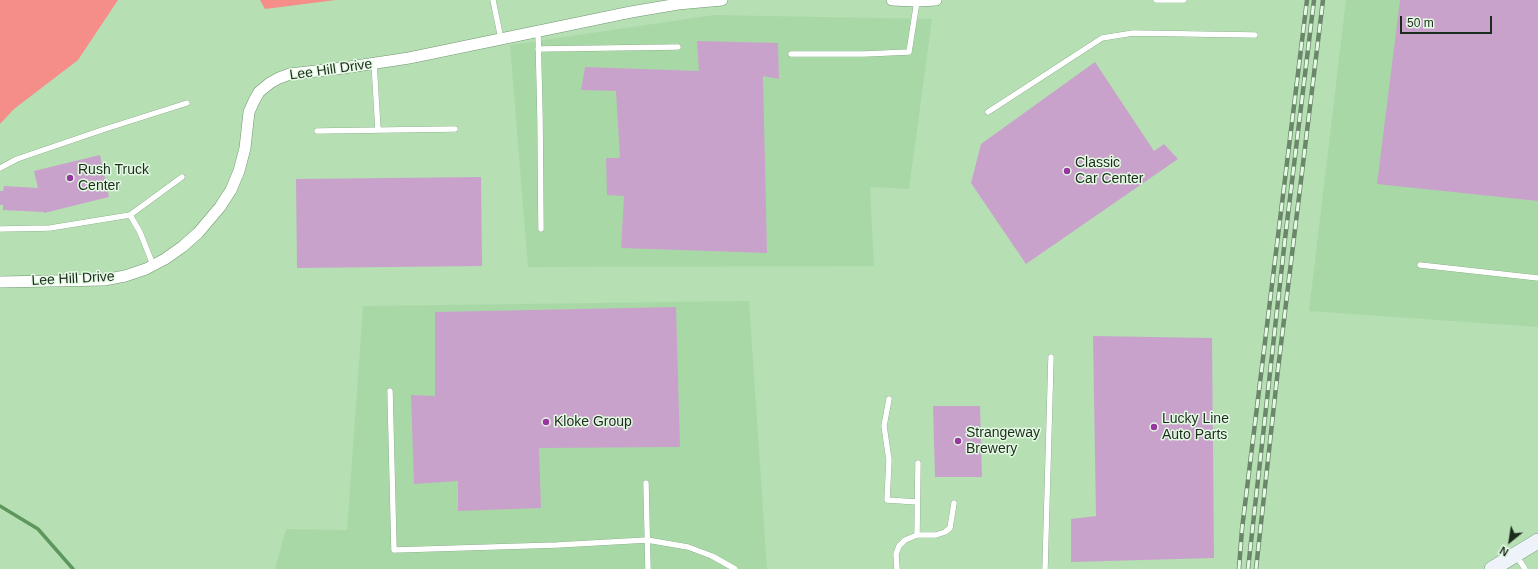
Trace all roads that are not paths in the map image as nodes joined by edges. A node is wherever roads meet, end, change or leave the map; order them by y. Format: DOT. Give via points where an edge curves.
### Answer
graph roads {
  1 [pos="493,0"];
  2 [pos="722,0"];
  3 [pos="892,0"];
  4 [pos="936,0"];
  5 [pos="1156,0"];
  6 [pos="1184,0"];
  7 [pos="917,1"];
  8 [pos="538,32"];
  9 [pos="1255,35"];
  10 [pos="502,39"];
  11 [pos="678,47"];
  12 [pos="538,49"];
  13 [pos="791,54"];
  14 [pos="374,64"];
  15 [pos="187,103"];
  16 [pos="988,112"];
  17 [pos="455,129"];
  18 [pos="378,130"];
  19 [pos="318,131"];
  20 [pos="0,168"];
  21 [pos="182,177"];
  22 [pos="130,215"];
  23 [pos="0,229"];
  24 [pos="541,229"];
  25 [pos="153,265"];
  26 [pos="1420,265"];
  27 [pos="1538,278"];
  28 [pos="0,282"];
  29 [pos="1051,357"];
  30 [pos="390,391"];
  31 [pos="889,399"];
  32 [pos="918,463"];
  33 [pos="646,483"];
  34 [pos="917,502"];
  35 [pos="954,503"];
  36 [pos="917,534"];
  37 [pos="647,540"];
  38 [pos="1538,541"];
  39 [pos="1516,555"];
  40 [pos="648,569"];
  41 [pos="735,569"];
  42 [pos="897,569"];
  43 [pos="1045,569"];
  44 [pos="1492,569"];
  45 [pos="1525,569"];
  1 -- 10 [label="lane"];
  2 -- 8 [label="street, Lee Hill Drive" via="631,12"];
  3 -- 7 [label="street"];
  4 -- 7 [label="street"];
  5 -- 6 [label="lane"];
  7 -- 13 [label="lane" via="909,52"];
  8 -- 10 [label="street, Lee Hill Drive"];
  8 -- 12 [label="lane"];
  9 -- 16 [label="lane" via="1133,33 1102,38"];
  10 -- 14 [label="street, Lee Hill Drive"];
  11 -- 12 [label="lane"];
  12 -- 24 [label="lane"];
  14 -- 18 [label="lane"];
  14 -- 25 [label="street, Lee Hill Drive" via="290,74 279,78 259,92 249,112 245,148 239,171 227,196 198,233 165,260"];
  15 -- 20 [label="lane" via="25,157"];
  17 -- 18 [label="lane"];
  18 -- 19 [label="lane"];
  21 -- 22 [label="lane"];
  22 -- 23 [label="lane" via="50,228"];
  22 -- 25 [label="lane"];
  25 -- 28 [label="street, Lee Hill Drive" via="125,276 104,280"];
  26 -- 27 [label="lane"];
  29 -- 43 [label="lane"];
  30 -- 37 [label="lane" via="394,550"];
  31 -- 34 [label="lane" via="884,426 889,460 887,500"];
  32 -- 34 [label="lane"];
  33 -- 37 [label="lane"];
  34 -- 36 [label="lane"];
  35 -- 36 [label="lane" via="950,528 936,535"];
  36 -- 42 [label="lane" via="899,546 896,554"];
  37 -- 40 [label="lane"];
  37 -- 41 [label="lane" via="688,547 712,556"];
  38 -- 39 [label="main road"];
  39 -- 44 [label="main road"];
  39 -- 45 [label="lane"];
}
